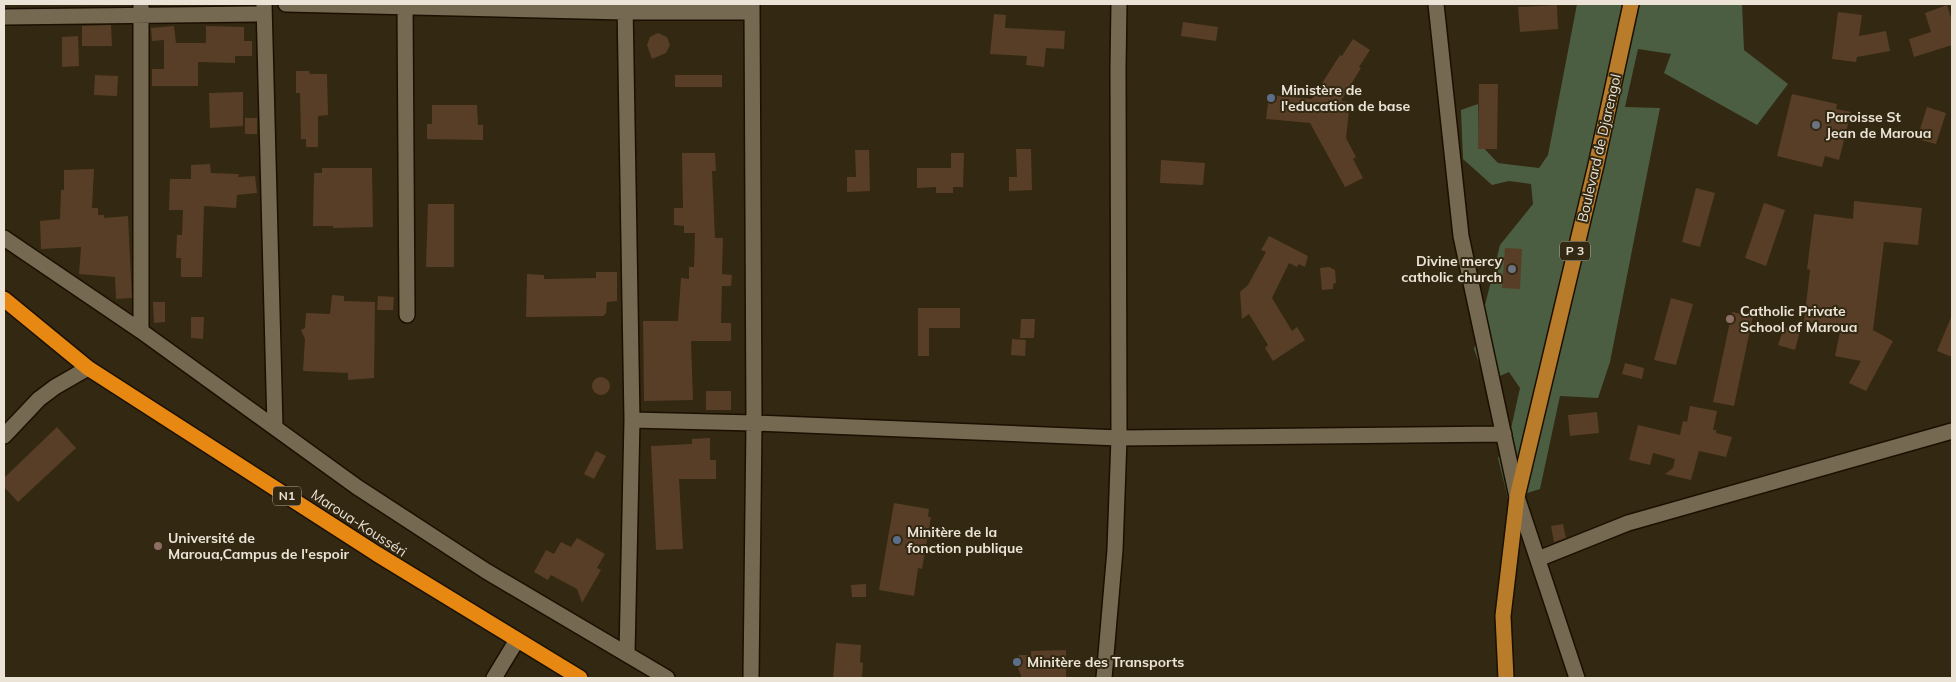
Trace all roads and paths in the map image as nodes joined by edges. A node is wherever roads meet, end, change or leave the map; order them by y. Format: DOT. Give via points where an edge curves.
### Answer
graph roads {
  1 [pos="286,4"];
  2 [pos="1119,4"];
  3 [pos="1436,4"];
  4 [pos="1631,4"];
  5 [pos="405,5"];
  6 [pos="509,7"];
  7 [pos="625,8"];
  8 [pos="752,8"];
  9 [pos="264,9"];
  10 [pos="141,10"];
  11 [pos="4,17"];
  12 [pos="4,238"];
  13 [pos="4,299"];
  14 [pos="407,315"];
  15 [pos="141,331"];
  16 [pos="88,368"];
  17 [pos="632,420"];
  18 [pos="754,423"];
  19 [pos="275,427"];
  20 [pos="1952,431"];
  21 [pos="1504,434"];
  22 [pos="4,436"];
  23 [pos="1119,438"];
  24 [pos="1517,497"];
  25 [pos="1538,560"];
  26 [pos="517,640"];
  27 [pos="626,654"];
  28 [pos="494,678"];
  29 [pos="580,678"];
  30 [pos="668,678"];
  31 [pos="751,678"];
  32 [pos="1104,678"];
  33 [pos="1506,678"];
  34 [pos="1577,678"];
  1 -- 5 [label="street"];
  2 -- 23 [label="street"];
  3 -- 21 [label="street" via="1460,236"];
  4 -- 24 [label="main road, Boulevard de Djarengol / P 3"];
  5 -- 6 [label="street"];
  5 -- 14 [label="street"];
  6 -- 7 [label="street"];
  7 -- 8 [label="street"];
  7 -- 17 [label="street"];
  8 -- 18 [label="street"];
  9 -- 10 [label="street"];
  9 -- 19 [label="street"];
  10 -- 11 [label="street"];
  10 -- 15 [label="street"];
  12 -- 15 [label="street"];
  13 -- 16 [label="highway, Maroua-Kousséri / N1"];
  15 -- 19 [label="street"];
  16 -- 22 [label="street" via="39,399"];
  16 -- 26 [label="highway, Maroua-Kousséri / N1"];
  17 -- 18 [label="street"];
  17 -- 27 [label="street"];
  18 -- 23 [label="street"];
  18 -- 31 [label="street"];
  19 -- 27 [label="street" via="357,487 486,571"];
  20 -- 25 [label="street" via="1628,522"];
  21 -- 23 [label="street"];
  21 -- 24 [label="street"];
  23 -- 32 [label="street" via="1115,550"];
  24 -- 25 [label="street"];
  24 -- 33 [label="main road, P 3" via="1503,616"];
  25 -- 34 [label="street"];
  26 -- 28 [label="street"];
  26 -- 29 [label="highway, Maroua-Kousséri / N1"];
  27 -- 30 [label="street"];
}
